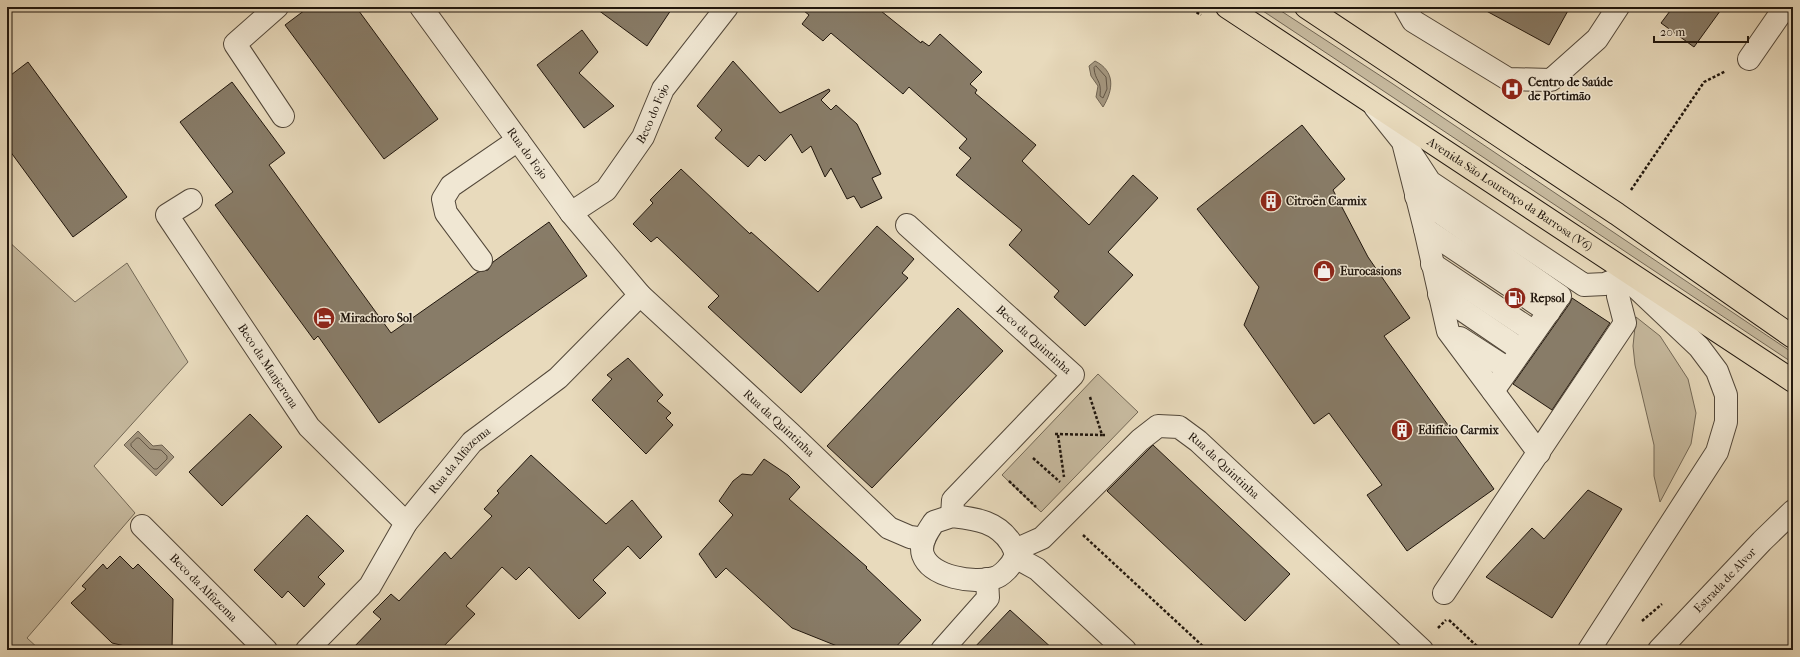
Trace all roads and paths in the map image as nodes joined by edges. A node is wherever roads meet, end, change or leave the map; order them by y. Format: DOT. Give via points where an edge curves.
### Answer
graph roads {
  1 [pos="277,7"];
  2 [pos="421,7"];
  3 [pos="727,7"];
  4 [pos="1227,7"];
  5 [pos="1306,7"];
  6 [pos="1405,7"];
  7 [pos="1618,7"];
  8 [pos="1785,7"];
  9 [pos="1749,59"];
  10 [pos="1372,103"];
  11 [pos="283,116"];
  12 [pos="518,140"];
  13 [pos="1403,142"];
  14 [pos="1629,194"];
  15 [pos="1416,196"];
  16 [pos="191,200"];
  17 [pos="571,213"];
  18 [pos="907,225"];
  19 [pos="1425,229"];
  20 [pos="481,260"];
  21 [pos="1432,264"];
  22 [pos="1573,278"];
  23 [pos="1634,279"];
  24 [pos="1439,294"];
  25 [pos="640,295"];
  26 [pos="1554,304"];
  27 [pos="1448,331"];
  28 [pos="1534,332"];
  29 [pos="1793,337"];
  30 [pos="1521,350"];
  31 [pos="1508,369"];
  32 [pos="1793,381"];
  33 [pos="1492,391"];
  34 [pos="1089,394"];
  35 [pos="1058,429"];
  36 [pos="1053,434"];
  37 [pos="1058,435"];
  38 [pos="1102,435"];
  39 [pos="1109,435"];
  40 [pos="1539,453"];
  41 [pos="1030,456"];
  42 [pos="1008,480"];
  43 [pos="1064,480"];
  44 [pos="1065,487"];
  45 [pos="1793,511"];
  46 [pos="1041,512"];
  47 [pos="952,516"];
  48 [pos="1063,516"];
  49 [pos="406,523"];
  50 [pos="142,526"];
  51 [pos="924,539"];
  52 [pos="1015,553"];
  53 [pos="987,579"];
  54 [pos="1444,594"];
  55 [pos="1420,649"];
  56 [pos="266,650"];
  57 [pos="307,650"];
  58 [pos="942,650"];
  59 [pos="1125,650"];
  60 [pos="1207,650"];
  61 [pos="1480,650"];
  62 [pos="1589,650"];
  63 [pos="1659,650"];
  1 -- 11 [label="street" via="235,44"];
  2 -- 12 [label="street, Rua do Fojo"];
  3 -- 17 [label="street, Beco do Fojo" via="663,88 643,137 606,190"];
  4 -- 10 [label="main road, Avenida São Lourenço da Barrosa (V6)"];
  5 -- 29 [label="main road" via="1611,210"];
  6 -- 7 [label="street" via="1413,21 1508,78 1551,80 1597,39"];
  8 -- 9 [label="street"];
  9 -- 14 [label="path" via="1704,82"];
  10 -- 13 [label="street"];
  10 -- 23 [label="main road, Avenida São Lourenço da Barrosa (V6)" via="1606,257"];
  12 -- 17 [label="street, Rua do Fojo"];
  12 -- 20 [label="street" via="451,186 443,199 446,213"];
  13 -- 15 [label="street"];
  13 -- 22 [label="street" via="1430,182"];
  15 -- 19 [label="street"];
  15 -- 26 [label="street"];
  16 -- 49 [label="street, Beco da Manjerona" via="167,215 308,427"];
  17 -- 25 [label="street, Rua do Fojo"];
  18 -- 47 [label="street, Beco da Quintinha" via="1073,375 953,500"];
  19 -- 21 [label="street"];
  19 -- 26 [label="street"];
  21 -- 24 [label="street"];
  21 -- 28 [label="street"];
  22 -- 23 [label="street" via="1584,285"];
  22 -- 26 [label="street"];
  23 -- 32 [label="main road, Avenida São Lourenço da Barrosa (V6)"];
  23 -- 40 [label="street" via="1618,296 1625,323"];
  23 -- 62 [label="street" via="1699,347 1717,371 1726,394 1726,422 1717,452"];
  24 -- 27 [label="street"];
  24 -- 30 [label="street"];
  25 -- 49 [label="street, Rua da Alfazema" via="558,378 472,442"];
  25 -- 51 [label="street, Rua da Quintinha" via="889,528 910,537"];
  26 -- 28 [label="street"];
  27 -- 31 [label="street"];
  27 -- 33 [label="street"];
  28 -- 30 [label="street"];
  30 -- 31 [label="street"];
  31 -- 33 [label="street"];
  33 -- 40 [label="street"];
  34 -- 38 [label="path"];
  35 -- 37 [label="path"];
  36 -- 37 [label="path"];
  37 -- 38 [label="path"];
  37 -- 43 [label="path"];
  38 -- 39 [label="path"];
  40 -- 54 [label="street"];
  41 -- 44 [label="path"];
  42 -- 46 [label="path"];
  45 -- 63 [label="street, Estrada de Alvor"];
  47 -- 51 [label="street" via="934,522"];
  47 -- 52 [label="street" via="975,519 993,525 1001,531"];
  48 -- 52 [label="street, Rua da Quintinha" via="1042,538"];
  48 -- 55 [label="street, Rua da Quintinha" via="1140,440 1158,426 1179,427 1198,441"];
  48 -- 60 [label="path"];
  49 -- 57 [label="street, Rua da Alfazema" via="370,586"];
  50 -- 56 [label="street, Beco da Alfazema"];
  51 -- 53 [label="street" via="923,555 934,569 970,580"];
  52 -- 53 [label="street" via="1006,571"];
  52 -- 59 [label="street" via="1037,569"];
  53 -- 58 [label="street" via="988,598"];
  55 -- 61 [label="path" via="1448,618"];
}
